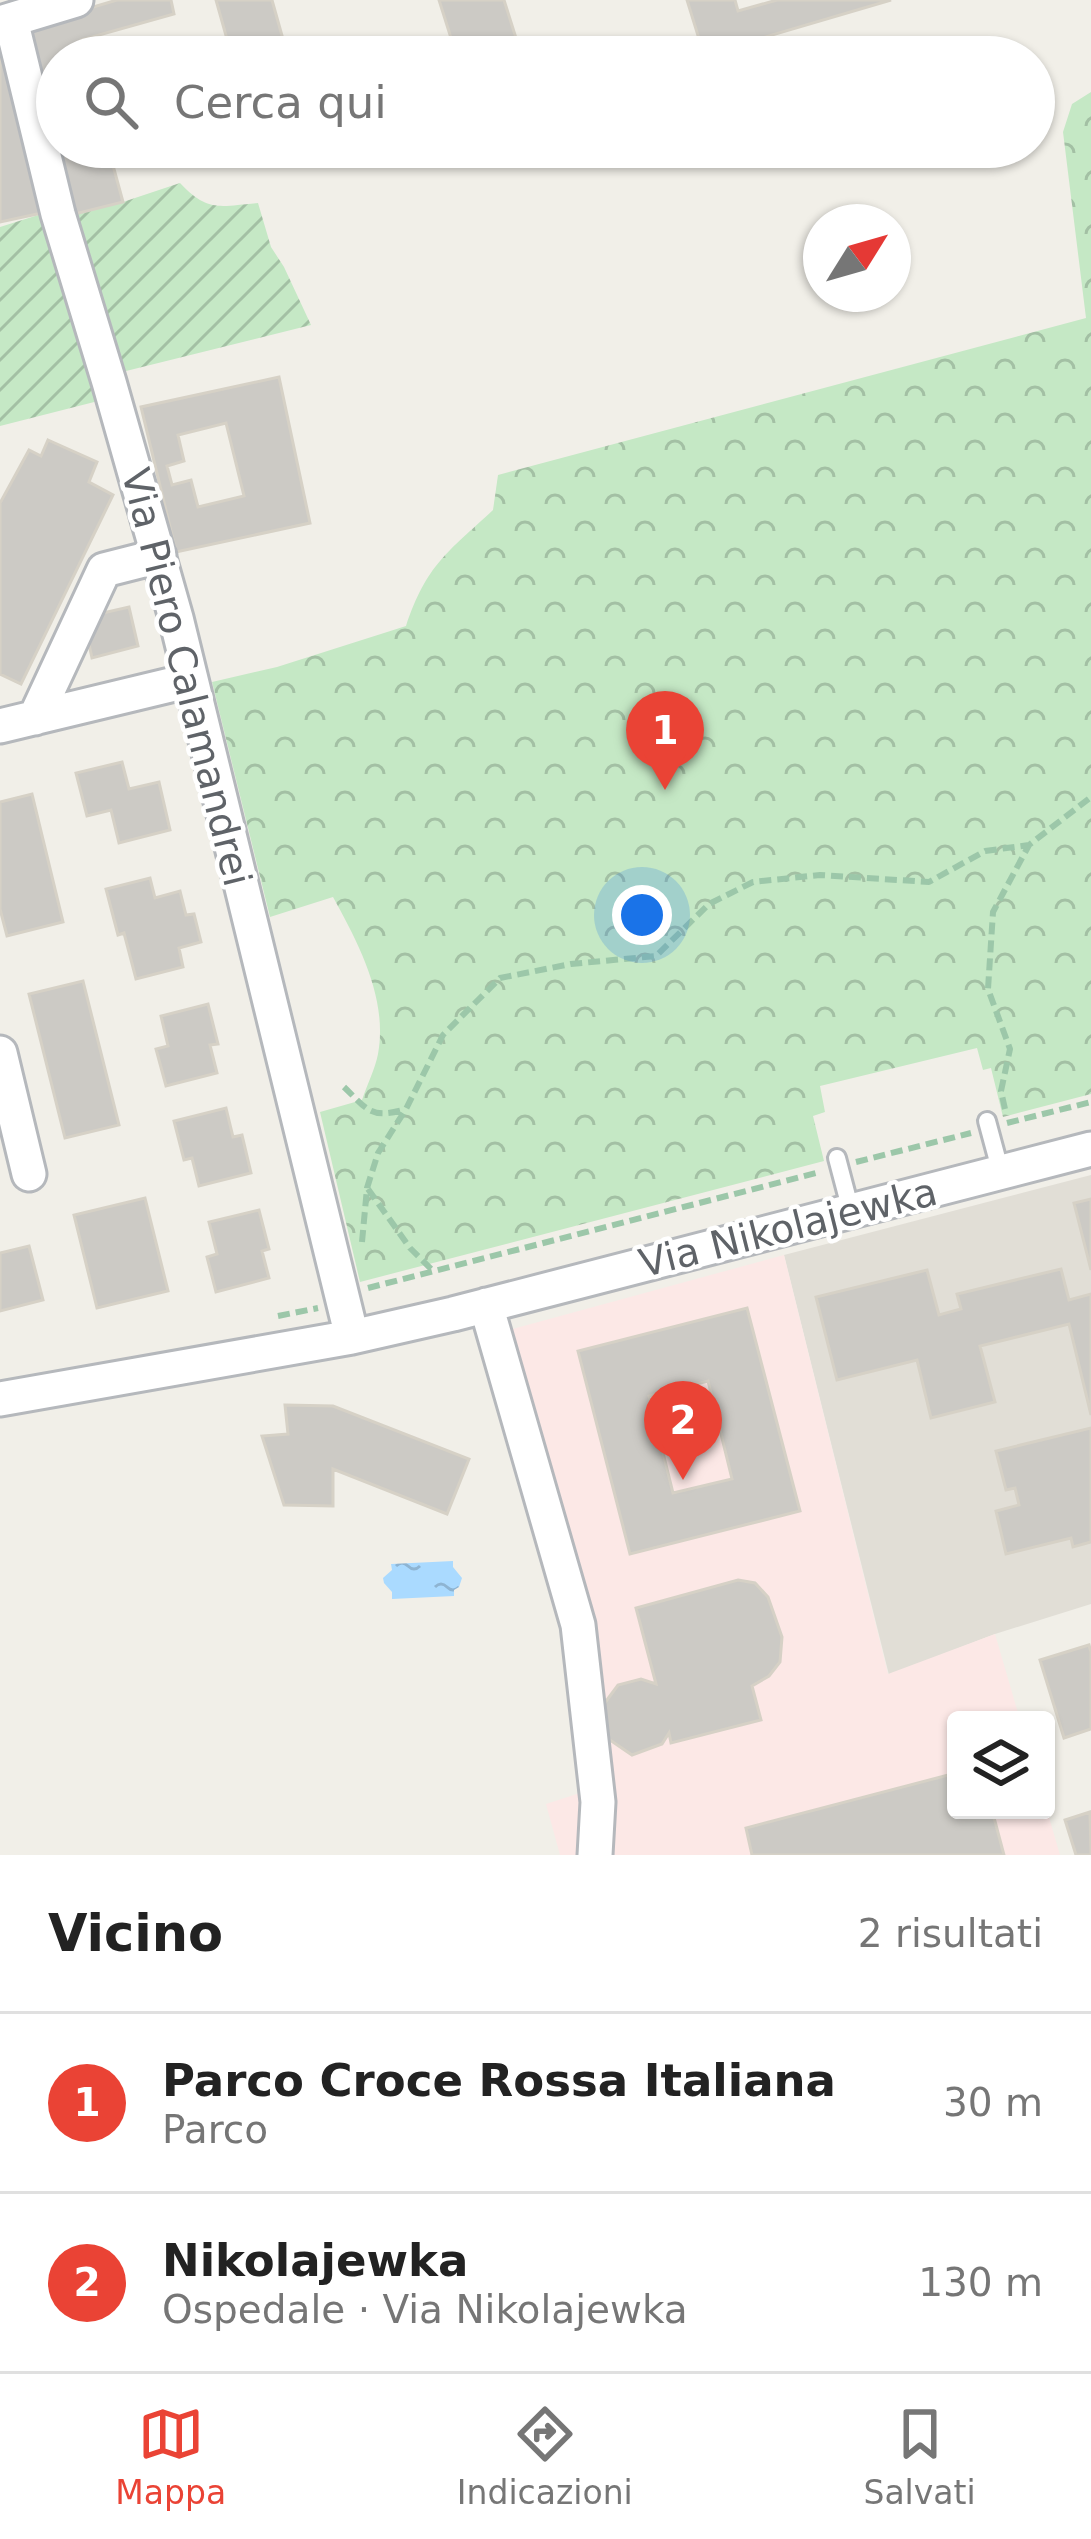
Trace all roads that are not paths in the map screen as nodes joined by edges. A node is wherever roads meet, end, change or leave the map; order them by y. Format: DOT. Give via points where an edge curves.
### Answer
graph roads {
  1 [pos="76,0"];
  2 [pos="5,21"];
  3 [pos="36,134"];
  4 [pos="45,168"];
  5 [pos="159,556"];
  6 [pos="191,680"];
  7 [pos="35,718"];
  8 [pos="0,726"];
  9 [pos="0,1054"];
  10 [pos="988,1124"];
  11 [pos="1091,1149"];
  12 [pos="838,1162"];
  13 [pos="1000,1173"];
  14 [pos="29,1174"];
  15 [pos="851,1211"];
  16 [pos="486,1306"];
  17 [pos="352,1337"];
  18 [pos="0,1399"];
  19 [pos="595,1855"];
  1 -- 2 [label="street"];
  2 -- 3 [label="street, Via Piero Calamandrei"];
  4 -- 5 [label="street, Via Piero Calamandrei"];
  5 -- 6 [label="street, Via Piero Calamandrei"];
  5 -- 7 [label="street" via="104,570"];
  6 -- 7 [label="street"];
  6 -- 17 [label="street, Via Piero Calamandrei"];
  7 -- 8 [label="street"];
  9 -- 14 [label="street"];
  10 -- 13 [label="lane"];
  11 -- 13 [label="street, Via Nikolajewka"];
  12 -- 15 [label="lane"];
  13 -- 15 [label="street, Via Nikolajewka"];
  15 -- 16 [label="street, Via Nikolajewka"];
  16 -- 17 [label="street, Via Nikolajewka"];
  16 -- 19 [label="street" via="578,1625 598,1802"];
  17 -- 18 [label="street, Via Nikolajewka"];
}
